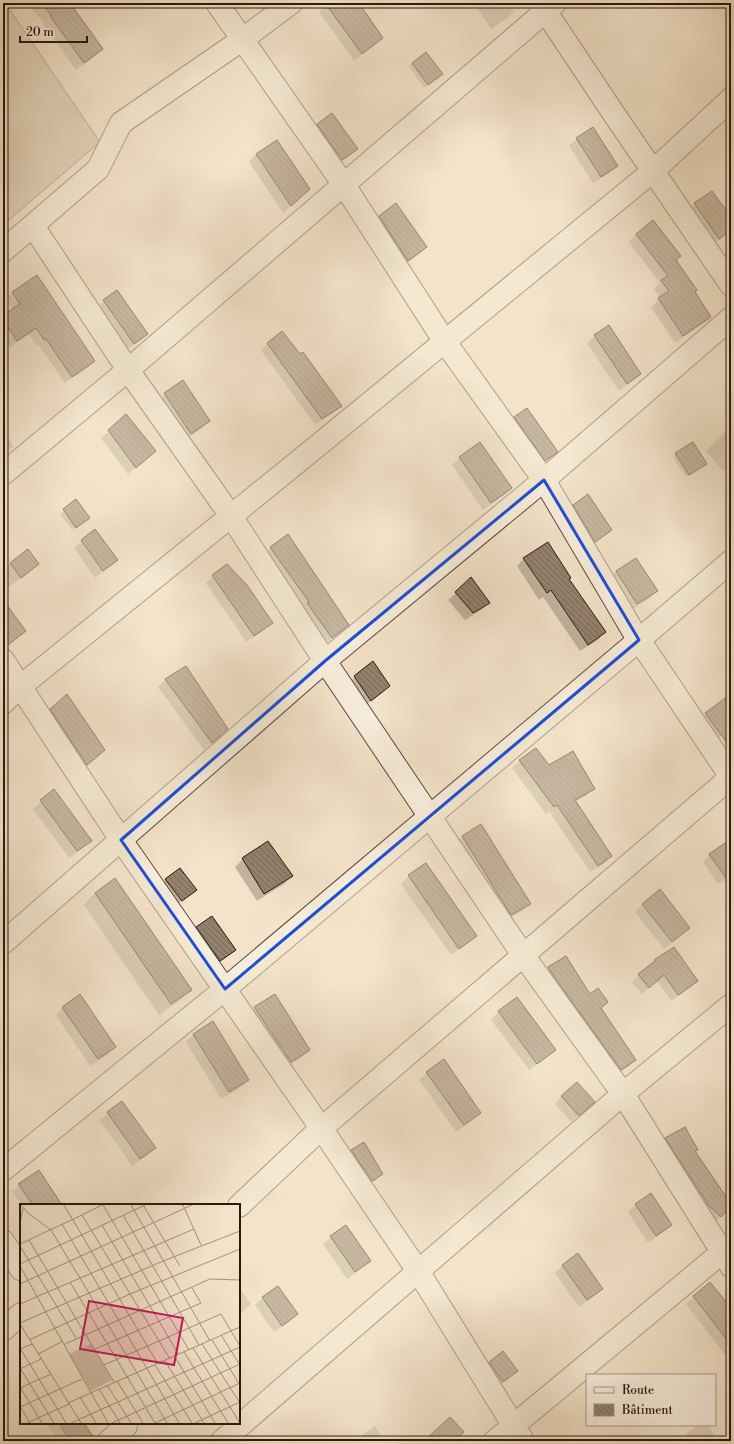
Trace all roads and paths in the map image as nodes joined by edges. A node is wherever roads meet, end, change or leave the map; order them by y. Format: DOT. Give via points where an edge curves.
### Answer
graph roads {
  1 [pos="217,3"];
  2 [pos="291,3"];
  3 [pos="546,6"];
  4 [pos="242,39"];
  5 [pos="731,99"];
  6 [pos="653,171"];
  7 [pos="344,185"];
  8 [pos="33,226"];
  9 [pos="3,251"];
  10 [pos="731,284"];
  11 [pos="731,318"];
  12 [pos="445,342"];
  13 [pos="128,370"];
  14 [pos="3,474"];
  15 [pos="544,480"];
  16 [pos="231,516"];
  17 [pos="731,561"];
  18 [pos="639,640"];
  19 [pos="3,660"];
  20 [pos="325,661"];
  21 [pos="21,686"];
  22 [pos="3,703"];
  23 [pos="731,777"];
  24 [pos="430,816"];
  25 [pos="121,840"];
  26 [pos="3,943"];
  27 [pos="524,955"];
  28 [pos="224,989"];
  29 [pos="731,1006"];
  30 [pos="623,1094"];
  31 [pos="321,1128"];
  32 [pos="3,1170"];
  33 [pos="240,1205"];
  34 [pos="3,1241"];
  35 [pos="728,1255"];
  36 [pos="20,1267"];
  37 [pos="418,1271"];
  38 [pos="20,1315"];
  39 [pos="3,1330"];
  40 [pos="588,1374"];
  41 [pos="586,1376"];
  42 [pos="129,1430"];
  43 [pos="519,1433"];
  44 [pos="109,1441"];
  45 [pos="222,1441"];
  46 [pos="495,1441"];
  1 -- 4 [label="street"];
  2 -- 4 [label="street"];
  3 -- 6 [label="street"];
  3 -- 7 [label="street"];
  4 -- 7 [label="street"];
  4 -- 8 [label="street" via="121,123 98,170"];
  5 -- 6 [label="street"];
  6 -- 10 [label="street"];
  6 -- 12 [label="street"];
  7 -- 12 [label="street"];
  7 -- 13 [label="street"];
  8 -- 9 [label="street"];
  8 -- 13 [label="street"];
  11 -- 15 [label="street"];
  12 -- 15 [label="street"];
  12 -- 16 [label="street"];
  13 -- 14 [label="street"];
  13 -- 16 [label="street"];
  15 -- 18 [label="street"];
  15 -- 20 [label="street"];
  16 -- 20 [label="street"];
  16 -- 21 [label="street"];
  17 -- 18 [label="street"];
  18 -- 23 [label="street"];
  18 -- 24 [label="street"];
  19 -- 21 [label="street"];
  20 -- 24 [label="street"];
  20 -- 25 [label="street"];
  21 -- 22 [label="street"];
  21 -- 25 [label="street"];
  23 -- 27 [label="street"];
  24 -- 27 [label="street"];
  24 -- 28 [label="street"];
  25 -- 26 [label="street"];
  25 -- 28 [label="street"];
  27 -- 30 [label="street"];
  27 -- 31 [label="street"];
  28 -- 31 [label="street"];
  28 -- 32 [label="street"];
  29 -- 30 [label="street"];
  30 -- 35 [label="street"];
  30 -- 37 [label="street"];
  31 -- 33 [label="street"];
  31 -- 37 [label="street"];
  34 -- 36 [label="street"];
  35 -- 40 [label="street"];
  37 -- 43 [label="street"];
  37 -- 45 [label="street"];
  38 -- 39 [label="street"];
  41 -- 43 [label="street"];
  42 -- 44 [label="street"];
  43 -- 46 [label="street"];
}
